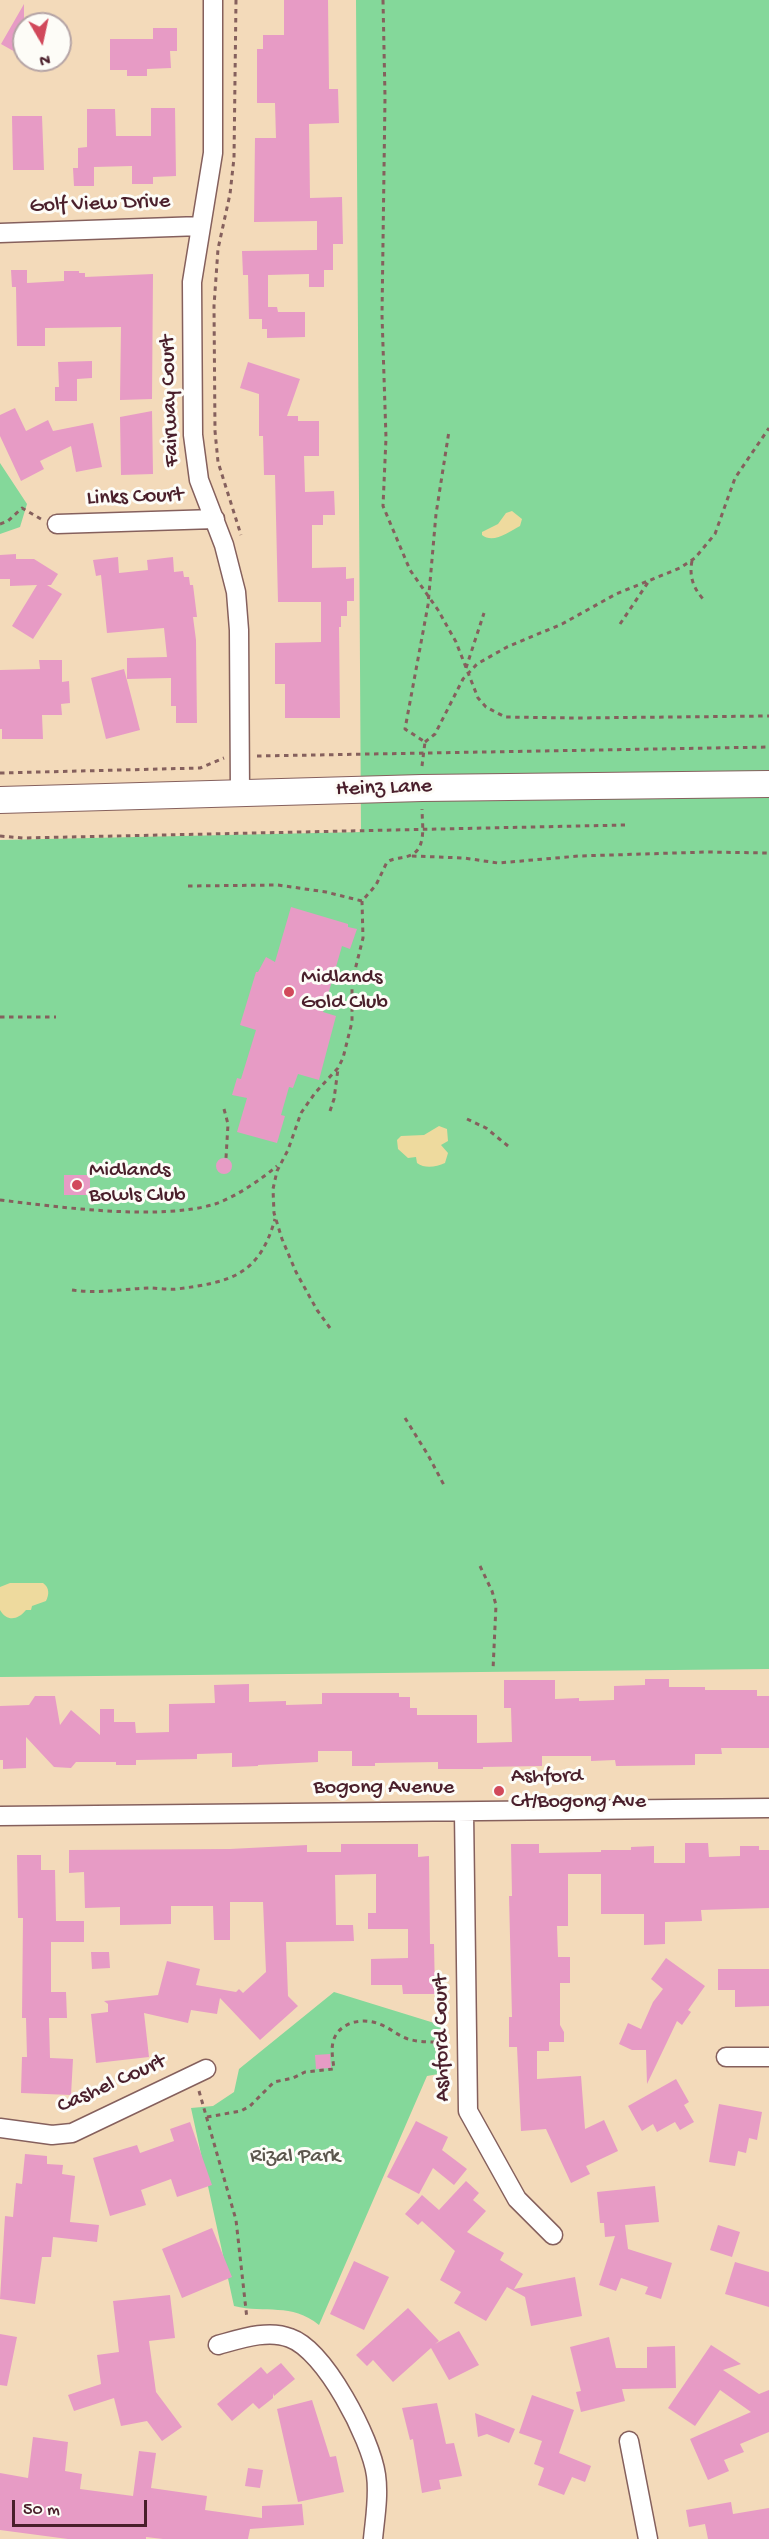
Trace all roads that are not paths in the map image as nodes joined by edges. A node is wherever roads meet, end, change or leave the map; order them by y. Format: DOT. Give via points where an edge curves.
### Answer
graph roads {
  1 [pos="213,0"];
  2 [pos="201,226"];
  3 [pos="0,233"];
  4 [pos="215,519"];
  5 [pos="57,524"];
  6 [pos="769,784"];
  7 [pos="240,795"];
  8 [pos="0,800"];
  9 [pos="769,1809"];
  10 [pos="464,1812"];
  11 [pos="0,1816"];
  12 [pos="726,2057"];
  13 [pos="769,2057"];
  14 [pos="200,2072"];
  15 [pos="0,2128"];
  16 [pos="553,2235"];
  17 [pos="218,2344"];
  18 [pos="629,2441"];
  19 [pos="373,2539"];
  20 [pos="648,2539"];
  1 -- 2 [label="street, Fairway Court" via="213,153"];
  2 -- 3 [label="street, Golf View Drive"];
  2 -- 4 [label="street, Fairway Court" via="192,289 193,435 196,469"];
  4 -- 5 [label="street, Links Court"];
  4 -- 7 [label="street, Fairway Court" via="229,558 238,614"];
  6 -- 7 [label="street, Heinz Lane" via="422,788"];
  7 -- 8 [label="street, Heinz Lane"];
  9 -- 10 [label="street, Bogong Avenue"];
  10 -- 11 [label="street, Bogong Avenue"];
  10 -- 16 [label="street, Ashford Court" via="468,2111 517,2199"];
  12 -- 13 [label="street"];
  14 -- 15 [label="street, Cashel Court" via="72,2133 52,2135"];
  17 -- 19 [label="street" via="273,2335 292,2338 316,2358 335,2383 363,2434 376,2472"];
  18 -- 20 [label="street"];
}
